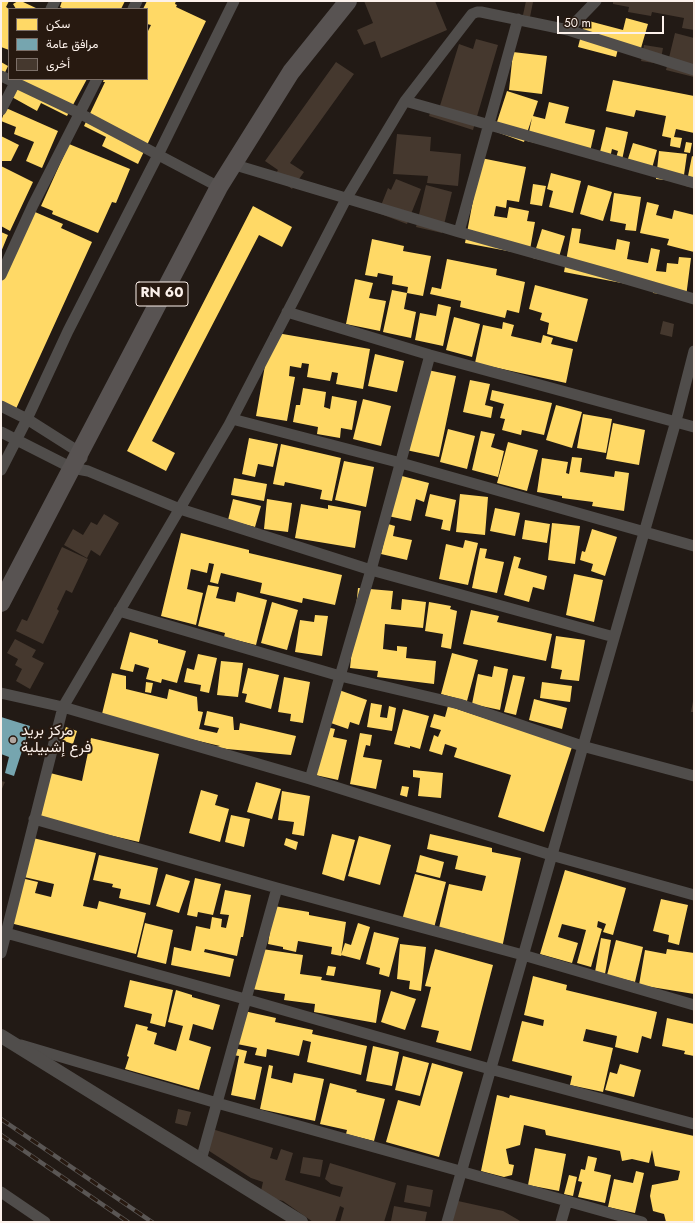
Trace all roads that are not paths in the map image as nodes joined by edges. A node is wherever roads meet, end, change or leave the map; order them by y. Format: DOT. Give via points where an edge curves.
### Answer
graph roads {
  1 [pos="234,1"];
  2 [pos="348,1"];
  3 [pos="596,1"];
  4 [pos="518,19"];
  5 [pos="568,30"];
  6 [pos="694,70"];
  7 [pos="96,80"];
  8 [pos="16,81"];
  9 [pos="404,101"];
  10 [pos="1,110"];
  11 [pos="79,113"];
  12 [pos="490,125"];
  13 [pos="158,155"];
  14 [pos="232,164"];
  15 [pos="694,183"];
  16 [pos="219,187"];
  17 [pos="346,199"];
  18 [pos="459,232"];
  19 [pos="1,275"];
  20 [pos="694,299"];
  21 [pos="287,312"];
  22 [pos="694,351"];
  23 [pos="430,356"];
  24 [pos="1,406"];
  25 [pos="27,419"];
  26 [pos="232,419"];
  27 [pos="676,421"];
  28 [pos="694,427"];
  29 [pos="1,432"];
  30 [pos="16,440"];
  31 [pos="401,463"];
  32 [pos="79,464"];
  33 [pos="1,470"];
  34 [pos="180,509"];
  35 [pos="644,532"];
  36 [pos="694,546"];
  37 [pos="371,570"];
  38 [pos="1,603"];
  39 [pos="120,611"];
  40 [pos="614,637"];
  41 [pos="340,676"];
  42 [pos="1,693"];
  43 [pos="62,707"];
  44 [pos="582,746"];
  45 [pos="694,776"];
  46 [pos="310,779"];
  47 [pos="34,819"];
  48 [pos="551,856"];
  49 [pos="277,888"];
  50 [pos="694,895"];
  51 [pos="6,933"];
  52 [pos="1,953"];
  53 [pos="522,955"];
  54 [pos="245,999"];
  55 [pos="694,1005"];
  56 [pos="7,1039"];
  57 [pos="490,1069"];
  58 [pos="217,1103"];
  59 [pos="694,1124"];
  60 [pos="201,1160"];
  61 [pos="460,1171"];
  62 [pos="1,1192"];
  63 [pos="567,1201"];
  64 [pos="38,1220"];
  65 [pos="300,1222"];
  66 [pos="447,1222"];
  67 [pos="561,1222"];
  68 [pos="642,1222"];
  1 -- 13 [label="street"];
  2 -- 14 [label="main road, RN 60" via="291,72"];
  3 -- 5 [label="street"];
  4 -- 5 [label="street"];
  4 -- 9 [label="street" via="481,12 472,14"];
  4 -- 12 [label="street"];
  5 -- 6 [label="street"];
  7 -- 11 [label="street"];
  8 -- 10 [label="street"];
  8 -- 11 [label="street"];
  9 -- 12 [label="street"];
  9 -- 17 [label="street"];
  11 -- 13 [label="street"];
  11 -- 19 [label="street"];
  12 -- 15 [label="street"];
  12 -- 18 [label="street"];
  13 -- 16 [label="street"];
  13 -- 25 [label="street" via="68,331"];
  14 -- 16 [label="main road, RN 60"];
  14 -- 17 [label="street"];
  16 -- 32 [label="main road, RN 60"];
  17 -- 18 [label="street"];
  17 -- 21 [label="street"];
  18 -- 20 [label="street"];
  21 -- 23 [label="street"];
  21 -- 26 [label="street"];
  22 -- 27 [label="street"];
  23 -- 27 [label="street"];
  23 -- 31 [label="street"];
  24 -- 25 [label="street"];
  25 -- 30 [label="street"];
  25 -- 32 [label="street"];
  26 -- 31 [label="street"];
  26 -- 34 [label="street"];
  27 -- 28 [label="street"];
  27 -- 35 [label="street"];
  29 -- 30 [label="street"];
  30 -- 32 [label="street"];
  30 -- 33 [label="street"];
  31 -- 35 [label="street"];
  31 -- 37 [label="street"];
  32 -- 34 [label="street"];
  32 -- 38 [label="main road, RN 60"];
  34 -- 37 [label="street"];
  34 -- 39 [label="street"];
  35 -- 36 [label="street"];
  35 -- 40 [label="street"];
  37 -- 40 [label="street"];
  37 -- 41 [label="street"];
  39 -- 41 [label="street"];
  39 -- 43 [label="street"];
  40 -- 44 [label="street"];
  41 -- 44 [label="street" via="459,704"];
  41 -- 46 [label="street"];
  42 -- 43 [label="street"];
  43 -- 46 [label="street"];
  43 -- 47 [label="street"];
  44 -- 45 [label="street"];
  44 -- 48 [label="street"];
  46 -- 48 [label="street"];
  47 -- 49 [label="street"];
  47 -- 51 [label="street"];
  48 -- 50 [label="street"];
  48 -- 53 [label="street"];
  49 -- 53 [label="street"];
  49 -- 54 [label="street"];
  51 -- 52 [label="street"];
  51 -- 54 [label="street"];
  53 -- 55 [label="street"];
  53 -- 57 [label="street"];
  54 -- 57 [label="street"];
  54 -- 58 [label="street"];
  56 -- 58 [label="street"];
  56 -- 60 [label="street"];
  57 -- 59 [label="street"];
  57 -- 61 [label="street"];
  58 -- 60 [label="street"];
  58 -- 61 [label="street"];
  60 -- 65 [label="street"];
  61 -- 63 [label="street"];
  61 -- 66 [label="street"];
  62 -- 64 [label="street"];
  63 -- 67 [label="street"];
  63 -- 68 [label="street"];
}
